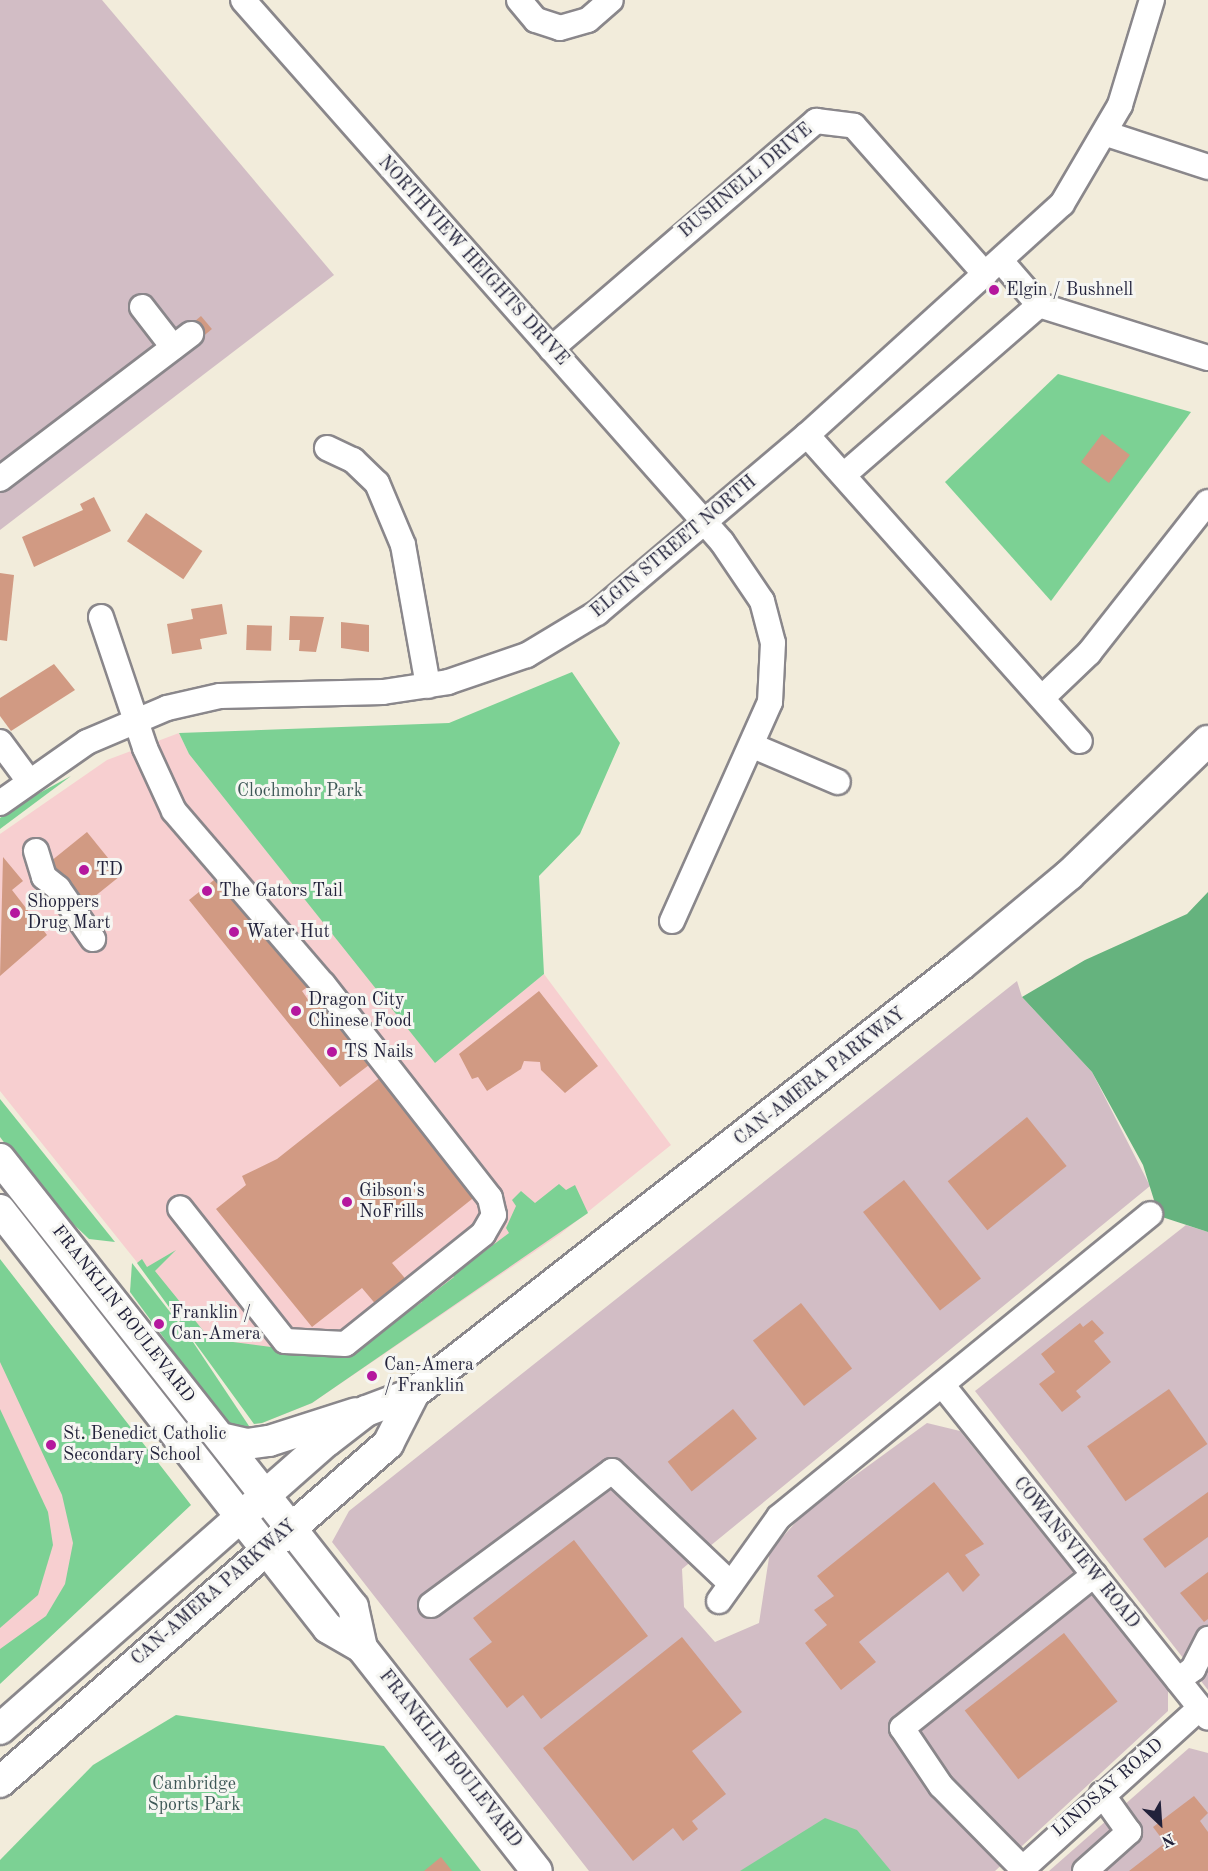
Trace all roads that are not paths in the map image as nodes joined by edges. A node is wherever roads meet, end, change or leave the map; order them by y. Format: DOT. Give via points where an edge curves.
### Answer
graph roads {
  1 [pos="243,0"];
  2 [pos="519,0"];
  3 [pos="611,0"];
  4 [pos="1152,0"];
  5 [pos="1107,134"];
  6 [pos="1208,167"];
  7 [pos="993,267"];
  8 [pos="1040,305"];
  9 [pos="142,307"];
  10 [pos="551,349"];
  11 [pos="1208,358"];
  12 [pos="807,435"];
  13 [pos="327,448"];
  14 [pos="2,472"];
  15 [pos="846,473"];
  16 [pos="1208,502"];
  17 [pos="704,522"];
  18 [pos="101,617"];
  19 [pos="428,686"];
  20 [pos="1043,698"];
  21 [pos="139,718"];
  22 [pos="1080,741"];
  23 [pos="1208,741"];
  24 [pos="0,742"];
  25 [pos="753,746"];
  26 [pos="29,781"];
  27 [pos="838,782"];
  28 [pos="0,803"];
  29 [pos="36,851"];
  30 [pos="672,921"];
  31 [pos="93,939"];
  32 [pos="0,1159"];
  33 [pos="180,1208"];
  34 [pos="0,1210"];
  35 [pos="1150,1214"];
  36 [pos="944,1387"];
  37 [pos="414,1393"];
  38 [pos="366,1411"];
  39 [pos="221,1438"];
  40 [pos="265,1495"];
  41 [pos="241,1515"];
  42 [pos="289,1526"];
  43 [pos="265,1547"];
  44 [pos="1094,1575"];
  45 [pos="431,1605"];
  46 [pos="1208,1639"];
  47 [pos="362,1648"];
  48 [pos="1193,1671"];
  49 [pos="1204,1713"];
  50 [pos="0,1729"];
  51 [pos="0,1782"];
  52 [pos="1102,1794"];
  53 [pos="1021,1869"];
  54 [pos="537,1871"];
  55 [pos="1085,1871"];
  1 -- 10 [label="street, NORTHVIEW HEIGHTS DRIVE"];
  2 -- 3 [label="street" via="536,20 560,28 588,20"];
  4 -- 5 [label="street, ELGIN STREET NORTH"];
  5 -- 6 [label="street"];
  5 -- 7 [label="street, ELGIN STREET NORTH" via="1062,204"];
  7 -- 8 [label="street, BUSHNELL DRIVE"];
  7 -- 10 [label="street, BUSHNELL DRIVE" via="854,126 816,121"];
  7 -- 12 [label="street, ELGIN STREET NORTH"];
  8 -- 11 [label="street"];
  8 -- 15 [label="street"];
  9 -- 14 [label="street" via="182,340"];
  10 -- 17 [label="street, NORTHVIEW HEIGHTS DRIVE"];
  12 -- 15 [label="street"];
  12 -- 17 [label="street, ELGIN STREET NORTH"];
  13 -- 19 [label="street" via="353,460 377,483 403,545"];
  15 -- 20 [label="street"];
  16 -- 20 [label="street" via="1089,653"];
  17 -- 19 [label="street, ELGIN STREET NORTH" via="561,637 490,670"];
  17 -- 25 [label="street, NORTHVIEW HEIGHTS DRIVE" via="752,581 770,622 775,665 770,702"];
  18 -- 21 [label="street"];
  19 -- 21 [label="street, ELGIN STREET NORTH" via="220,696"];
  20 -- 22 [label="street"];
  21 -- 26 [label="street, ELGIN STREET NORTH" via="87,742"];
  21 -- 33 [label="street" via="145,748 174,811 323,984 490,1198 494,1215 483,1233 345,1344 285,1341"];
  23 -- 37 [label="main road, CAN-AMERA PARKWAY" via="1167,786 961,965"];
  24 -- 26 [label="street"];
  25 -- 27 [label="street"];
  25 -- 30 [label="street, NORTHVIEW HEIGHTS DRIVE"];
  26 -- 28 [label="street, ELGIN STREET NORTH"];
  29 -- 31 [label="street" via="44,877 58,888"];
  32 -- 39 [label="main road, FRANKLIN BOULEVARD"];
  34 -- 41 [label="main road, FRANKLIN BOULEVARD"];
  35 -- 36 [label="street"];
  36 -- 44 [label="street, COWANSVIEW ROAD"];
  36 -- 45 [label="street" via="779,1517 725,1592 612,1471"];
  37 -- 38 [label="main road, CAN-AMERA PARKWAY"];
  37 -- 42 [label="main road, CAN-AMERA PARKWAY" via="388,1443"];
  38 -- 39 [label="main road" via="269,1441 247,1444"];
  38 -- 40 [label="main road, CAN-AMERA PARKWAY"];
  39 -- 40 [label="main road, FRANKLIN BOULEVARD"];
  40 -- 41 [label="main road, CAN-AMERA PARKWAY"];
  40 -- 42 [label="main road, FRANKLIN BOULEVARD"];
  41 -- 43 [label="main road, FRANKLIN BOULEVARD"];
  41 -- 50 [label="main road, CAN-AMERA PARKWAY"];
  42 -- 43 [label="main road, CAN-AMERA PARKWAY"];
  42 -- 47 [label="main road, FRANKLIN BOULEVARD" via="354,1607"];
  43 -- 47 [label="main road, FRANKLIN BOULEVARD" via="328,1628"];
  43 -- 51 [label="main road, CAN-AMERA PARKWAY"];
  44 -- 48 [label="street, COWANSVIEW ROAD"];
  44 -- 53 [label="street" via="902,1728 941,1786"];
  46 -- 48 [label="street"];
  47 -- 54 [label="main road, FRANKLIN BOULEVARD"];
  48 -- 49 [label="street, COWANSVIEW ROAD"];
  49 -- 52 [label="street, LINDSAY ROAD"];
  52 -- 53 [label="street, LINDSAY ROAD"];
  52 -- 55 [label="street" via="1129,1832"];
}
